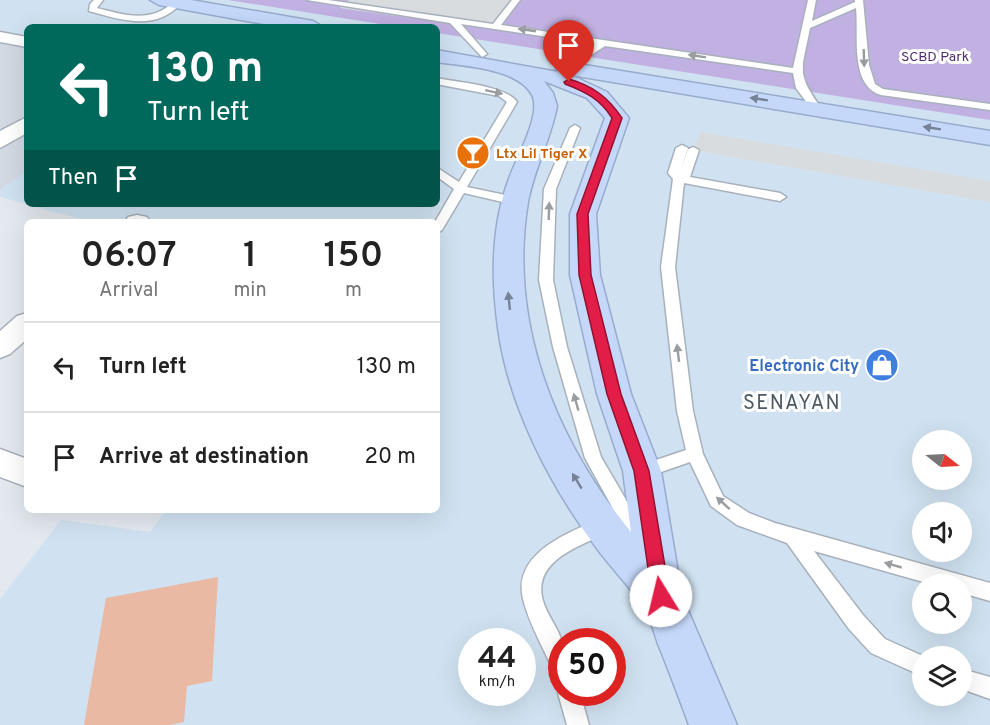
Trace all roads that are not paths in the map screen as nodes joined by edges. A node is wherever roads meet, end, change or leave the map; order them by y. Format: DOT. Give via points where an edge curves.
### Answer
graph roads {
  1 [pos="99,0"];
  2 [pos="311,0"];
  3 [pos="376,0"];
  4 [pos="516,0"];
  5 [pos="812,0"];
  6 [pos="331,1"];
  7 [pos="859,1"];
  8 [pos="168,2"];
  9 [pos="368,8"];
  10 [pos="452,20"];
  11 [pos="296,24"];
  12 [pos="496,26"];
  13 [pos="808,26"];
  14 [pos="0,37"];
  15 [pos="24,41"];
  16 [pos="605,42"];
  17 [pos="440,48"];
  18 [pos="440,56"];
  19 [pos="494,61"];
  20 [pos="566,68"];
  21 [pos="797,71"];
  22 [pos="440,82"];
  23 [pos="990,107"];
  24 [pos="817,109"];
  25 [pos="0,122"];
  26 [pos="24,125"];
  27 [pos="24,126"];
  28 [pos="575,128"];
  29 [pos="990,138"];
  30 [pos="0,141"];
  31 [pos="688,149"];
  32 [pos="440,173"];
  33 [pos="679,179"];
  34 [pos="461,189"];
  35 [pos="780,197"];
  36 [pos="515,201"];
  37 [pos="440,223"];
  38 [pos="24,326"];
  39 [pos="0,347"];
  40 [pos="695,454"];
  41 [pos="0,463"];
  42 [pos="642,471"];
  43 [pos="24,472"];
  44 [pos="611,515"];
  45 [pos="793,537"];
  46 [pos="990,592"];
  47 [pos="661,596"];
  48 [pos="548,630"];
  49 [pos="912,661"];
  50 [pos="972,682"];
  51 [pos="990,688"];
  52 [pos="573,706"];
  53 [pos="578,725"];
  54 [pos="713,725"];
  1 -- 8 [label="lane" via="92,9 130,19 156,17 173,9"];
  2 -- 6 [label="lane"];
  3 -- 9 [label="lane"];
  4 -- 12 [label="lane"];
  5 -- 13 [label="lane"];
  6 -- 9 [label="lane"];
  7 -- 13 [label="lane"];
  7 -- 23 [label="lane, one-way" via="865,78 870,86 881,92"];
  8 -- 11 [label="main road"];
  9 -- 10 [label="lane"];
  10 -- 12 [label="lane"];
  10 -- 19 [label="lane"];
  16 -- 12 [label="lane, one-way"];
  13 -- 21 [label="lane"];
  14 -- 15 [label="street"];
  16 -- 20 [label="lane"];
  21 -- 16 [label="lane, one-way"];
  17 -- 19 [label="main road"];
  18 -- 19 [label="main road"];
  19 -- 20 [label="main road"];
  19 -- 36 [label="main road" via="533,82 545,95 546,106"];
  19 -- 42 [label="main road" via="591,91 607,102 617,118 583,214 585,275 614,394"];
  24 -- 20 [label="main road, one-way"];
  21 -- 24 [label="lane" via="801,88"];
  22 -- 34 [label="lane, one-way" via="502,94 512,102"];
  29 -- 24 [label="main road, one-way"];
  25 -- 26 [label="street"];
  27 -- 30 [label="street"];
  44 -- 28 [label="lane, one-way" via="560,347 546,280 550,189"];
  31 -- 33 [label="lane" via="686,175"];
  32 -- 34 [label="lane"];
  33 -- 35 [label="lane"];
  40 -- 33 [label="lane, one-way" via="685,411 668,267"];
  34 -- 36 [label="lane"];
  34 -- 37 [label="lane"];
  44 -- 36 [label="main road, one-way" via="542,424 512,331 507,284"];
  38 -- 39 [label="street"];
  40 -- 42 [label="lane"];
  45 -- 40 [label="lane, one-way" via="743,519 717,501"];
  41 -- 43 [label="street"];
  42 -- 44 [label="lane"];
  42 -- 47 [label="main road"];
  44 -- 47 [label="main road"];
  44 -- 48 [label="lane" via="536,565 530,577 532,597"];
  46 -- 45 [label="lane, one-way"];
  45 -- 49 [label="lane" via="878,646"];
  47 -- 54 [label="main road"];
  50 -- 51 [label="lane"];
  52 -- 53 [label="lane"];
}
